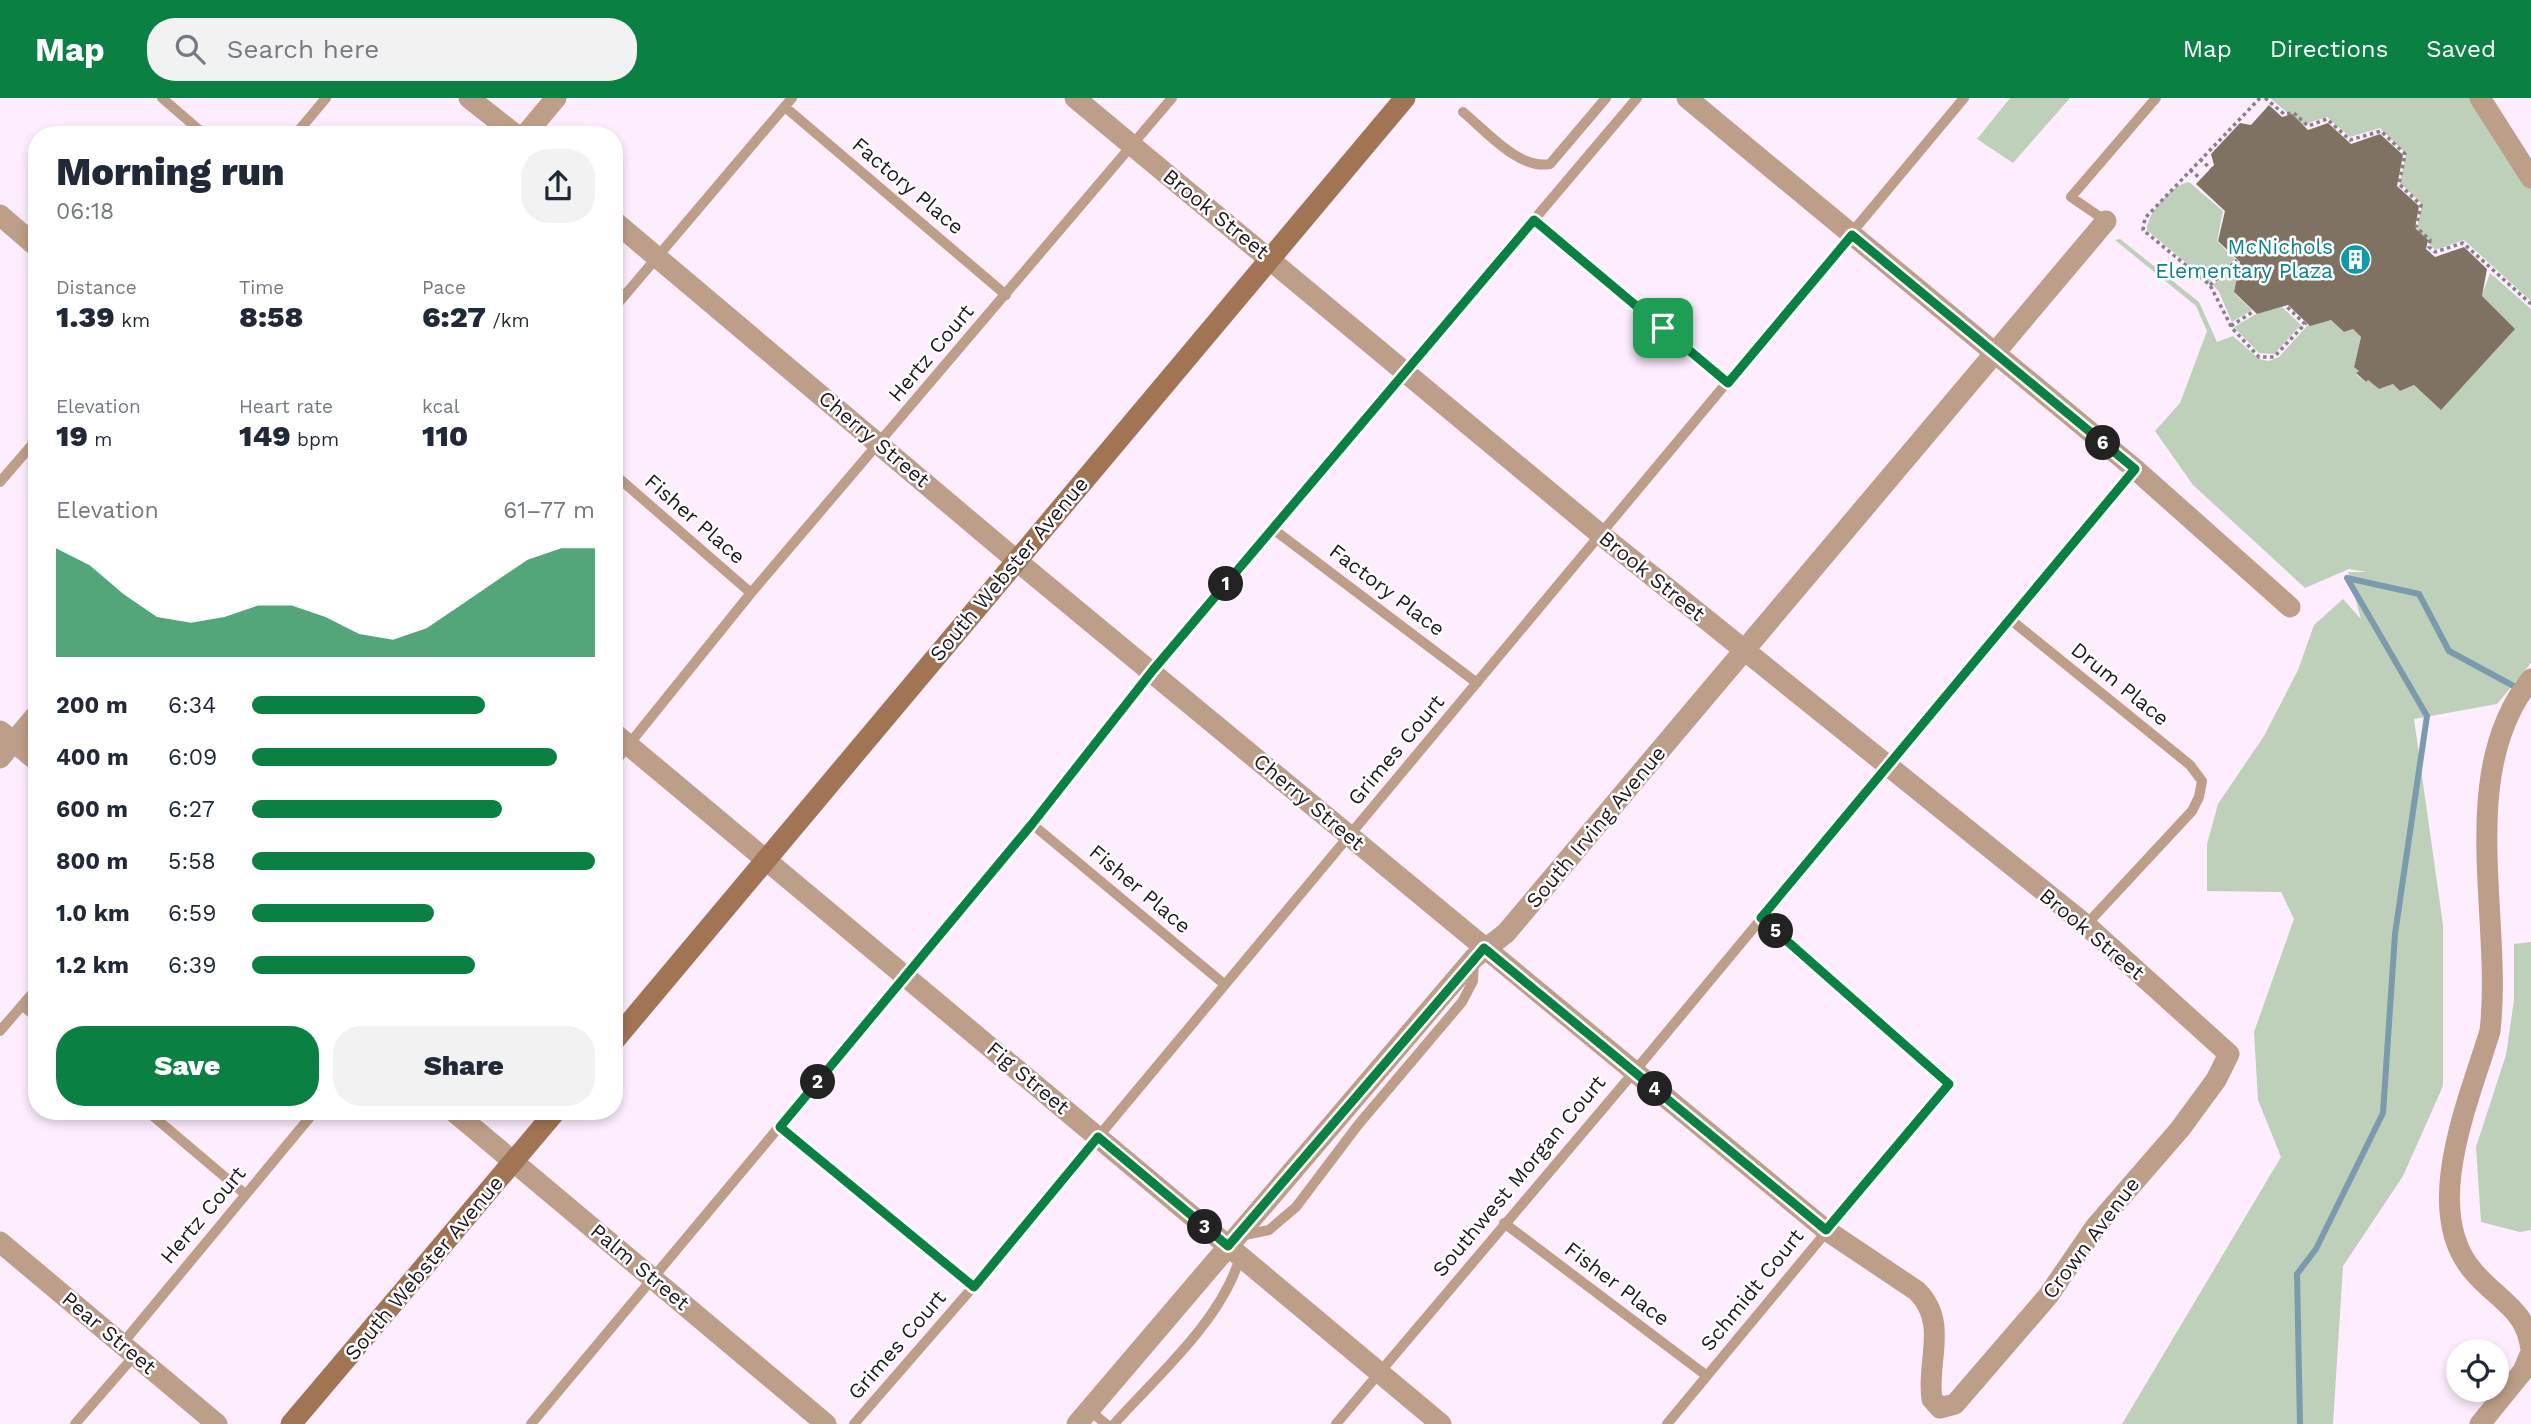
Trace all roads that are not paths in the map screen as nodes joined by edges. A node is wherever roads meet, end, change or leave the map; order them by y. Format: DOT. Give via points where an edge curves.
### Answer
graph roads {
  1 [pos="162,98"];
  2 [pos="326,98"];
  3 [pos="469,98"];
  4 [pos="556,98"];
  5 [pos="1075,98"];
  6 [pos="1172,98"];
  7 [pos="1405,98"];
  8 [pos="1606,98"];
  9 [pos="1637,98"];
  10 [pos="1687,98"];
  11 [pos="1964,98"];
  12 [pos="2156,98"];
  13 [pos="2480,98"];
  14 [pos="789,103"];
  15 [pos="1463,112"];
  16 [pos="195,126"];
  17 [pos="303,126"];
  18 [pos="505,126"];
  19 [pos="533,126"];
  20 [pos="1132,146"];
  21 [pos="2531,178"];
  22 [pos="0,215"];
  23 [pos="1534,220"];
  24 [pos="2106,221"];
  25 [pos="623,229"];
  26 [pos="1852,235"];
  27 [pos="28,239"];
  28 [pos="657,258"];
  29 [pos="1270,258"];
  30 [pos="1006,295"];
  31 [pos="623,298"];
  32 [pos="1992,353"];
  33 [pos="1405,373"];
  34 [pos="1728,383"];
  35 [pos="880,443"];
  36 [pos="28,448"];
  37 [pos="2135,469"];
  38 [pos="1,477"];
  39 [pos="623,482"];
  40 [pos="1273,529"];
  41 [pos="1600,534"];
  42 [pos="1017,561"];
  43 [pos="751,593"];
  44 [pos="2290,607"];
  45 [pos="2011,620"];
  46 [pos="1745,652"];
  47 [pos="1153,670"];
  48 [pos="2531,679"];
  49 [pos="1477,683"];
  50 [pos="28,722"];
  51 [pos="623,738"];
  52 [pos="623,740"];
  53 [pos="4,744"];
  54 [pos="28,756"];
  55 [pos="1886,767"];
  56 [pos="1032,824"];
  57 [pos="1349,836"];
  58 [pos="766,858"];
  59 [pos="1761,918"];
  60 [pos="2086,925"];
  61 [pos="1479,953"];
  62 [pos="907,975"];
  63 [pos="1224,984"];
  64 [pos="28,998"];
  65 [pos="22,1005"];
  66 [pos="28,1010"];
  67 [pos="623,1030"];
  68 [pos="0,1031"];
  69 [pos="2229,1054"];
  70 [pos="1634,1072"];
  71 [pos="158,1120"];
  72 [pos="307,1120"];
  73 [pos="464,1120"];
  74 [pos="548,1120"];
  75 [pos="780,1127"];
  76 [pos="1098,1137"];
  77 [pos="514,1161"];
  78 [pos="245,1194"];
  79 [pos="1504,1223"];
  80 [pos="1826,1230"];
  81 [pos="0,1242"];
  82 [pos="1234,1247"];
  83 [pos="653,1278"];
  84 [pos="974,1287"];
  85 [pos="128,1349"];
  86 [pos="2531,1351"];
  87 [pos="1380,1371"];
  88 [pos="1707,1376"];
  89 [pos="1940,1408"];
  90 [pos="1083,1417"];
  91 [pos="75,1424"];
  92 [pos="218,1424"];
  93 [pos="291,1424"];
  94 [pos="531,1424"];
  95 [pos="826,1424"];
  96 [pos="854,1424"];
  97 [pos="1105,1424"];
  98 [pos="1114,1424"];
  99 [pos="1336,1424"];
  100 [pos="1441,1424"];
  101 [pos="1667,1424"];
  102 [pos="2480,1424"];
  1 -- 16 [label="lane"];
  2 -- 17 [label="lane"];
  3 -- 18 [label="street"];
  4 -- 19 [label="street"];
  5 -- 20 [label="street, Brook Street"];
  6 -- 20 [label="lane, Hertz Court"];
  7 -- 29 [label="street, South Webster Avenue"];
  8 -- 15 [label="lane" via="1550,164 1540,166 1522,160"];
  9 -- 23 [label="lane"];
  10 -- 26 [label="street"];
  11 -- 26 [label="lane, Grimes Court"];
  12 -- 24 [label="lane" via="2071,197"];
  13 -- 21 [label="street"];
  14 -- 28 [label="lane"];
  14 -- 30 [label="lane, Factory Place"];
  20 -- 29 [label="street, Brook Street"];
  20 -- 30 [label="lane, Hertz Court"];
  22 -- 27 [label="street"];
  23 -- 33 [label="lane"];
  23 -- 34 [label="lane"];
  24 -- 32 [label="street, South Irving Avenue"];
  25 -- 28 [label="street, Cherry Street"];
  26 -- 32 [label="street"];
  26 -- 34 [label="lane, Grimes Court"];
  28 -- 31 [label="lane"];
  28 -- 35 [label="street, Cherry Street"];
  29 -- 33 [label="street, Brook Street"];
  29 -- 42 [label="street, South Webster Avenue"];
  30 -- 35 [label="lane, Hertz Court"];
  32 -- 37 [label="street"];
  32 -- 46 [label="street, South Irving Avenue"];
  33 -- 40 [label="lane"];
  33 -- 41 [label="street, Brook Street"];
  34 -- 41 [label="lane, Grimes Court"];
  35 -- 42 [label="street, Cherry Street"];
  35 -- 43 [label="lane, Hertz Court"];
  36 -- 38 [label="lane"];
  37 -- 44 [label="street"];
  37 -- 45 [label="lane, Southwest Morgan Court"];
  39 -- 43 [label="lane, Fisher Place"];
  40 -- 47 [label="lane"];
  40 -- 49 [label="lane, Factory Place"];
  41 -- 46 [label="street, Brook Street"];
  41 -- 49 [label="lane, Grimes Court"];
  42 -- 47 [label="street, Cherry Street"];
  42 -- 58 [label="street, South Webster Avenue"];
  43 -- 51 [label="lane, Hertz Court"];
  45 -- 55 [label="lane, Southwest Morgan Court"];
  45 -- 60 [label="lane, Drum Place" via="2190,765 2202,781 2192,811"];
  46 -- 55 [label="street, Brook Street"];
  46 -- 61 [label="street, South Irving Avenue" via="1506,933"];
  47 -- 56 [label="lane"];
  47 -- 57 [label="street, Cherry Street"];
  48 -- 86 [label="street" via="2506,717 2490,784 2490,1031 2454,1152 2449,1187 2462,1253 2470,1269 2524,1320"];
  49 -- 57 [label="lane, Grimes Court"];
  50 -- 53 [label="street"];
  52 -- 58 [label="street, Fig Street"];
  53 -- 54 [label="street"];
  55 -- 59 [label="lane, Southwest Morgan Court"];
  55 -- 60 [label="street, Brook Street"];
  56 -- 62 [label="lane"];
  56 -- 63 [label="lane, Fisher Place"];
  57 -- 61 [label="street, Cherry Street"];
  57 -- 63 [label="lane, Grimes Court"];
  58 -- 62 [label="street, Fig Street"];
  58 -- 67 [label="street, South Webster Avenue"];
  59 -- 70 [label="lane, Southwest Morgan Court"];
  59 -- 80 [label="lane, Schmidt Court" via="1949,1084"];
  60 -- 69 [label="street, Brook Street"];
  61 -- 70 [label="street, Cherry Street"];
  61 -- 82 [label="street, South Irving Avenue"];
  62 -- 75 [label="lane"];
  62 -- 76 [label="street, Fig Street"];
  63 -- 76 [label="lane, Grimes Court"];
  64 -- 65 [label="lane"];
  65 -- 66 [label="lane"];
  65 -- 68 [label="lane"];
  69 -- 89 [label="street, Crown Avenue" via="2180,1129 2096,1226 2048,1296 1964,1395 1955,1404"];
  70 -- 79 [label="lane, Southwest Morgan Court"];
  70 -- 80 [label="street, Cherry Street"];
  71 -- 78 [label="lane"];
  72 -- 78 [label="lane, Hertz Court"];
  73 -- 77 [label="street, Palm Street"];
  74 -- 77 [label="street, South Webster Avenue"];
  75 -- 83 [label="lane"];
  75 -- 84 [label="lane"];
  76 -- 82 [label="street, Fig Street"];
  76 -- 84 [label="lane, Grimes Court"];
  77 -- 83 [label="street, Palm Street"];
  77 -- 93 [label="street, South Webster Avenue"];
  78 -- 85 [label="lane, Hertz Court"];
  79 -- 87 [label="lane, Southwest Morgan Court"];
  79 -- 88 [label="lane, Fisher Place"];
  80 -- 88 [label="lane, Schmidt Court"];
  80 -- 89 [label="street, Cherry Street" via="1925,1299 1934,1338 1931,1391"];
  81 -- 85 [label="street, Pear Street"];
  82 -- 87 [label="street, Fig Street"];
  82 -- 90 [label="street, South Irving Avenue"];
  82 -- 98 [label="lane" via="1223,1298"];
  83 -- 94 [label="lane"];
  83 -- 95 [label="street, Palm Street"];
  84 -- 96 [label="lane, Grimes Court"];
  85 -- 91 [label="lane, Hertz Court"];
  85 -- 92 [label="street, Pear Street"];
  86 -- 102 [label="street" via="2523,1371"];
  87 -- 99 [label="lane, Southwest Morgan Court"];
  87 -- 100 [label="street, Fig Street"];
  88 -- 101 [label="lane, Schmidt Court"];
  90 -- 97 [label="lane"];
}
